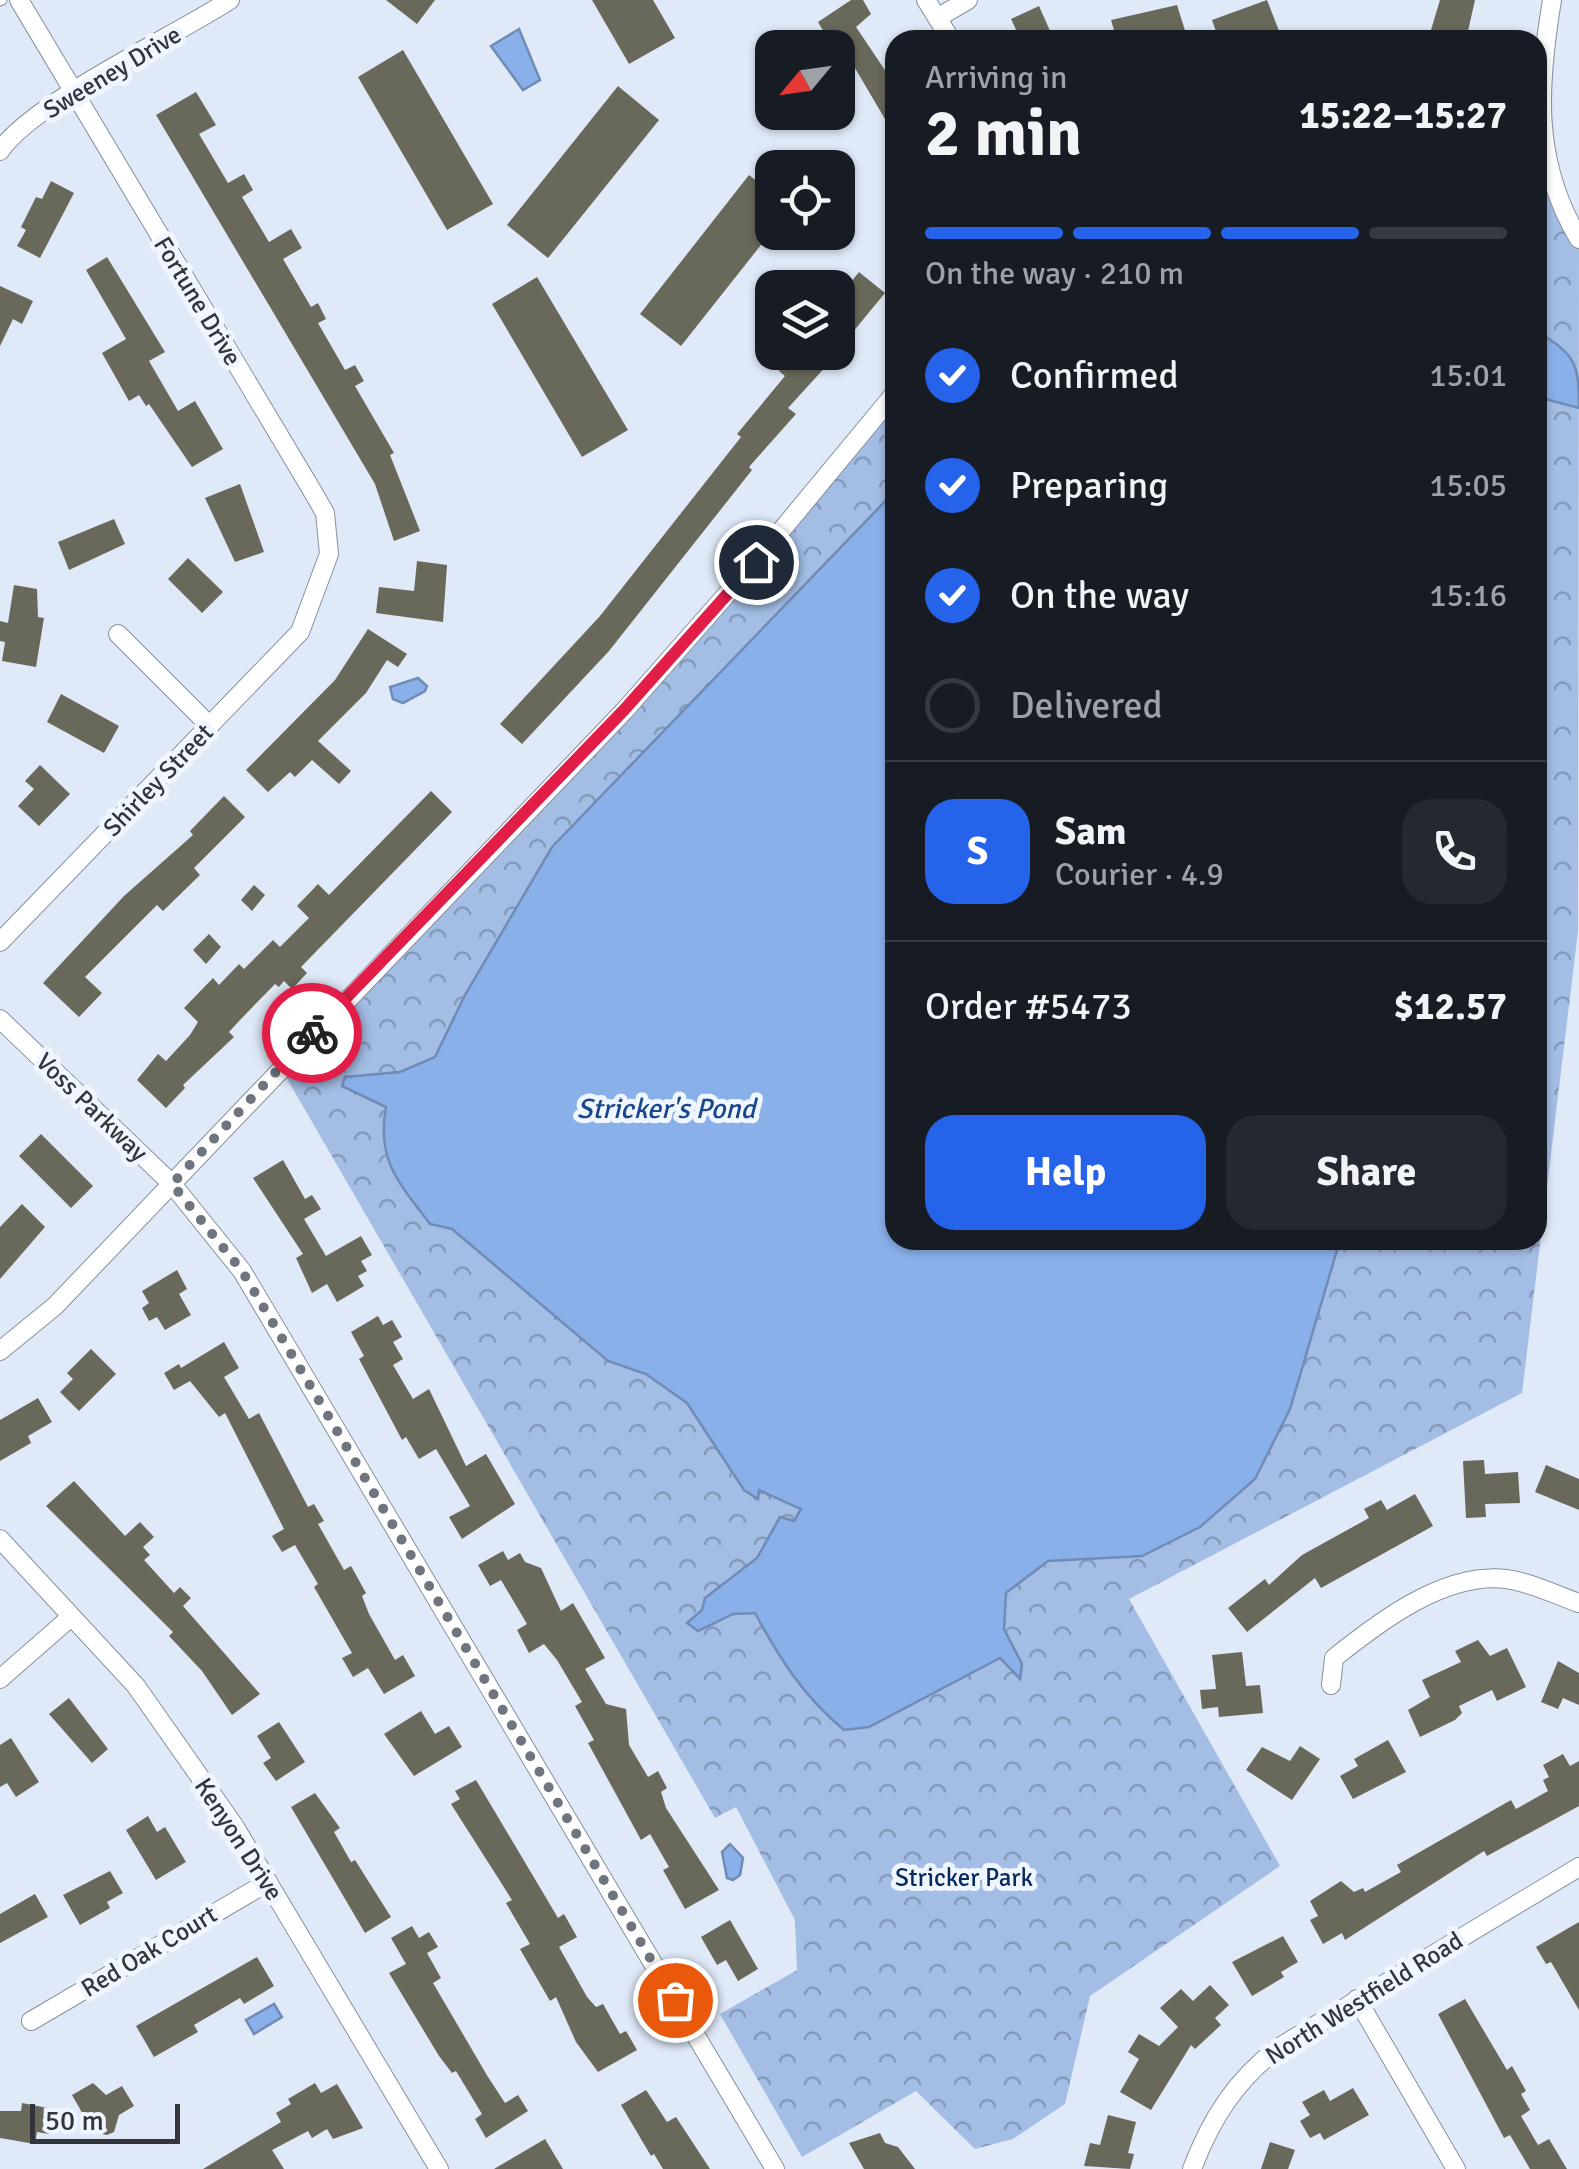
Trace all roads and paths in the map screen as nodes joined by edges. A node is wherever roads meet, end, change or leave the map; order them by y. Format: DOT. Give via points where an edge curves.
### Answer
graph roads {
  1 [pos="19,0"];
  2 [pos="230,0"];
  3 [pos="926,0"];
  4 [pos="968,0"];
  5 [pos="1552,0"];
  6 [pos="937,18"];
  7 [pos="945,30"];
  8 [pos="1547,30"];
  9 [pos="74,93"];
  10 [pos="3,139"];
  11 [pos="1547,163"];
  12 [pos="1579,239"];
  13 [pos="885,405"];
  14 [pos="308,612"];
  15 [pos="118,634"];
  16 [pos="210,726"];
  17 [pos="0,942"];
  18 [pos="0,1019"];
  19 [pos="172,1184"];
  20 [pos="0,1352"];
  21 [pos="0,1539"];
  22 [pos="1579,1603"];
  23 [pos="72,1617"];
  24 [pos="0,1679"];
  25 [pos="1331,1685"];
  26 [pos="1579,1867"];
  27 [pos="268,1882"];
  28 [pos="1357,1999"];
  29 [pos="30,2021"];
  30 [pos="438,2169"];
  31 [pos="775,2169"];
  32 [pos="1192,2169"];
  33 [pos="1456,2169"];
  1 -- 9 [label="street, Fortune Drive"];
  2 -- 9 [label="street, Sweeney Drive"];
  3 -- 6 [label="street"];
  4 -- 6 [label="street"];
  5 -- 8 [label="street"];
  6 -- 7 [label="street"];
  9 -- 10 [label="street, Sweeney Drive"];
  9 -- 14 [label="street, Fortune Drive" via="325,514 327,566"];
  11 -- 12 [label="street"];
  13 -- 19 [label="street" via="624,710"];
  14 -- 16 [label="street, Shirley Street" via="300,632"];
  15 -- 16 [label="street"];
  16 -- 17 [label="street, Shirley Street"];
  18 -- 19 [label="street, Voss Parkway"];
  19 -- 20 [label="street" via="55,1306"];
  19 -- 31 [label="street, Voss Parkway" via="242,1271"];
  21 -- 23 [label="street, Kenyon Drive"];
  22 -- 25 [label="street" via="1507,1579 1456,1584 1376,1624 1334,1658"];
  23 -- 24 [label="street"];
  23 -- 27 [label="street, Kenyon Drive" via="136,1686"];
  26 -- 28 [label="street, North Westfield Road"];
  27 -- 29 [label="street, Red Oak Court"];
  27 -- 30 [label="street, Kenyon Drive"];
  28 -- 32 [label="street, North Westfield Road" via="1253,2067 1218,2110"];
  28 -- 33 [label="street"];
}
